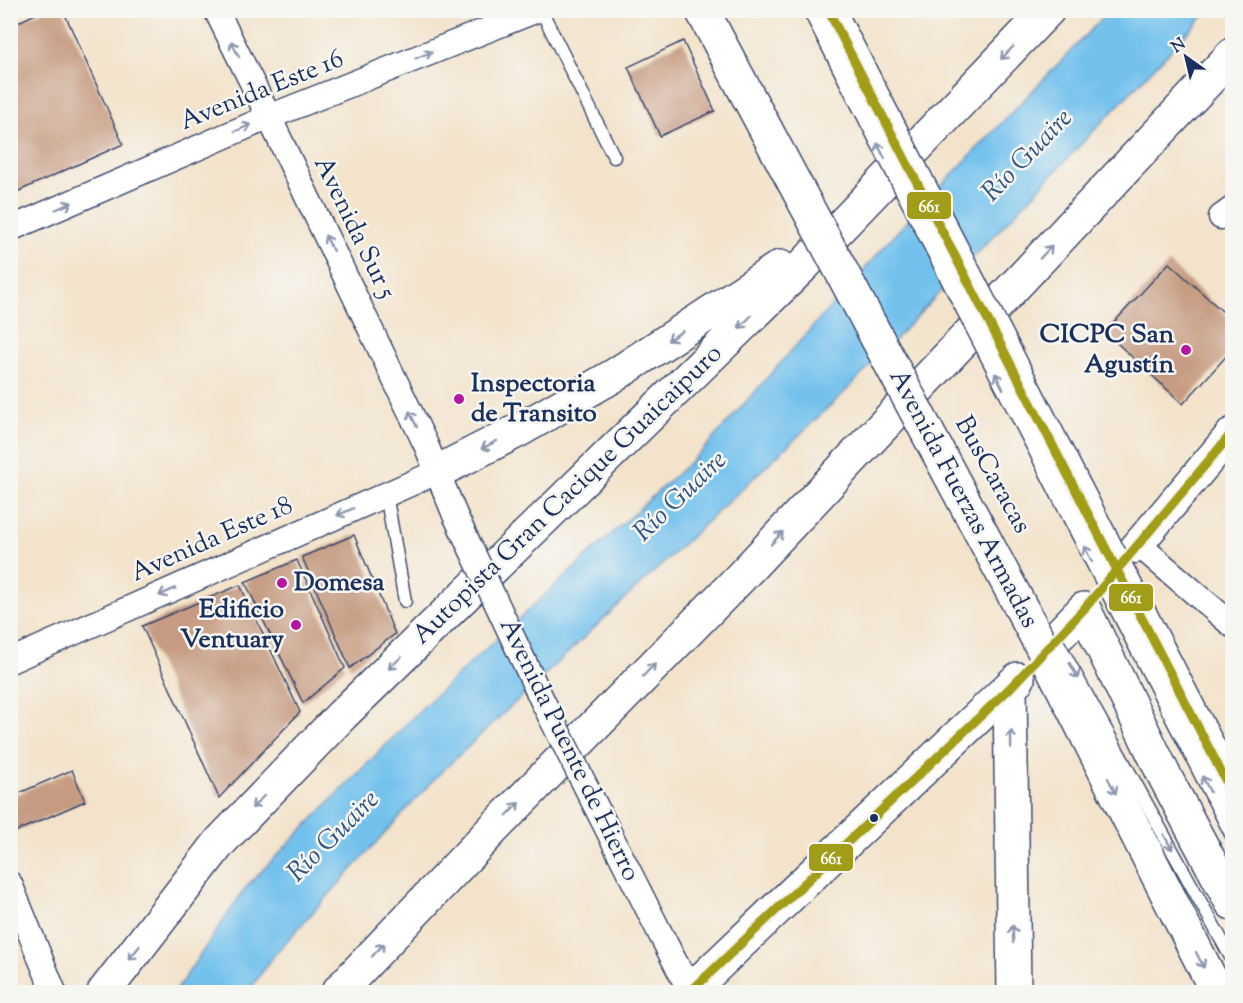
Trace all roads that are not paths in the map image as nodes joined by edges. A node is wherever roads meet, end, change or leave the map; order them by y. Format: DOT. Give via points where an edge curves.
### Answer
graph roads {
  1 [pos="216,10"];
  2 [pos="539,10"];
  3 [pos="702,10"];
  4 [pos="715,10"];
  5 [pos="809,10"];
  6 [pos="828,10"];
  7 [pos="1048,10"];
  8 [pos="1233,55"];
  9 [pos="269,117"];
  10 [pos="614,157"];
  11 [pos="10,229"];
  12 [pos="794,257"];
  13 [pos="859,277"];
  14 [pos="915,381"];
  15 [pos="926,402"];
  16 [pos="1233,432"];
  17 [pos="437,472"];
  18 [pos="386,494"];
  19 [pos="1136,546"];
  20 [pos="405,601"];
  21 [pos="1233,625"];
  22 [pos="1055,633"];
  23 [pos="10,661"];
  24 [pos="1233,793"];
  25 [pos="1233,836"];
  26 [pos="10,884"];
  27 [pos="1233,903"];
  28 [pos="1233,959"];
  29 [pos="689,992"];
  30 [pos="54,993"];
  31 [pos="104,993"];
  32 [pos="338,993"];
  33 [pos="1014,993"];
  34 [pos="1217,993"];
  9 -- 1 [label="street, Avenida Sur 5, one-way"];
  9 -- 2 [label="street, Avenida Este 16, one-way"];
  2 -- 10 [label="lane"];
  3 -- 34 [label="main road, Avenida Fuerzas Armadas, one-way, bridge" via="1042,647"];
  4 -- 13 [label="lane"];
  25 -- 5 [label="lane, BusCaracas, one-way, bridge"];
  6 -- 24 [label="main road, bridge"];
  7 -- 31 [label="main road, Autopista Gran Cacique Guaicaipuro, one-way" via="802,267 326,732 220,842"];
  32 -- 8 [label="main road, one-way" via="737,581"];
  11 -- 9 [label="street, Avenida Este 16, one-way"];
  17 -- 9 [label="street, Avenida Sur 5, one-way"];
  12 -- 17 [label="main road, one-way" via="615,375"];
  14 -- 15 [label="lane, BusCaracas"];
  16 -- 19 [label="street"];
  17 -- 18 [label="street, Avenida Este 18"];
  17 -- 29 [label="street, Avenida Puente de Hierro, bridge" via="543,702"];
  18 -- 20 [label="lane"];
  18 -- 23 [label="street, Avenida Este 18, one-way"];
  19 -- 21 [label="street"];
  22 -- 27 [label="main road" via="1088,604 1164,775"];
  22 -- 28 [label="lane, one-way, bridge"];
  26 -- 30 [label="street"];
  33 -- 29 [label="main road, one-way" via="1014,683"];
}
